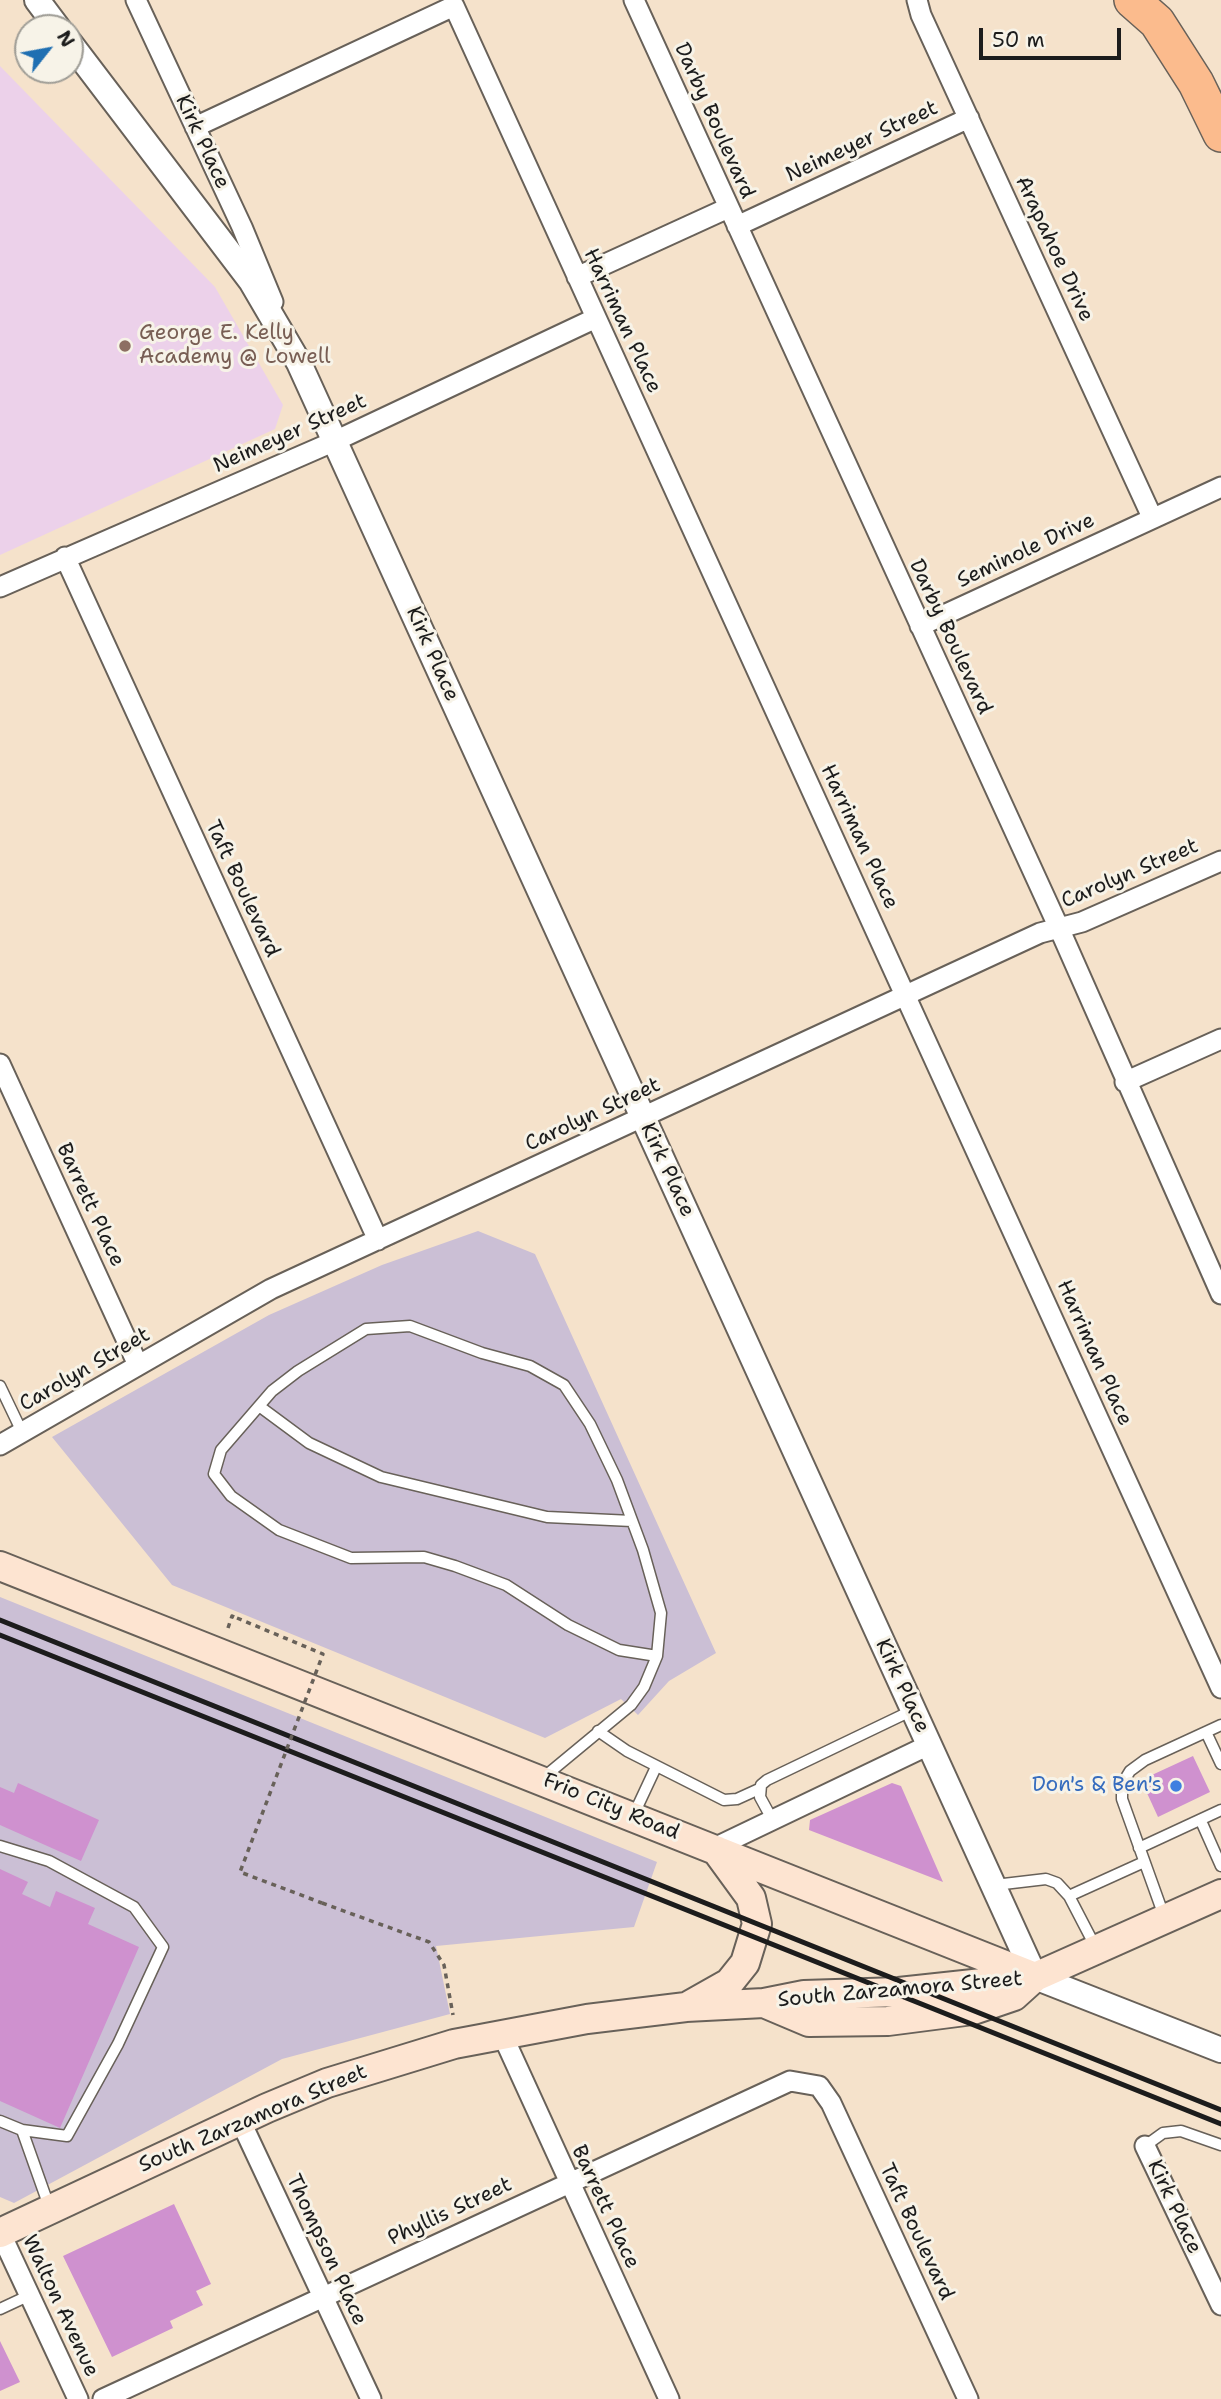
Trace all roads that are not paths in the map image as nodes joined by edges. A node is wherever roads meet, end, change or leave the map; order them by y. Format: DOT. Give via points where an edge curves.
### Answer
graph roads {
  1 [pos="136,0"];
  2 [pos="634,0"];
  3 [pos="917,0"];
  4 [pos="1132,0"];
  5 [pos="84,61"];
  6 [pos="969,118"];
  7 [pos="195,127"];
  8 [pos="1221,134"];
  9 [pos="728,208"];
  10 [pos="737,226"];
  11 [pos="577,277"];
  12 [pos="596,318"];
  13 [pos="299,363"];
  14 [pos="335,441"];
  15 [pos="1221,487"];
  16 [pos="1152,517"];
  17 [pos="65,556"];
  18 [pos="0,587"];
  19 [pos="920,626"];
  20 [pos="1221,861"];
  21 [pos="1059,928"];
  22 [pos="906,995"];
  23 [pos="1221,1039"];
  24 [pos="0,1064"];
  25 [pos="1125,1082"];
  26 [pos="643,1117"];
  27 [pos="378,1240"];
  28 [pos="1221,1294"];
  29 [pos="138,1365"];
  30 [pos="0,1386"];
  31 [pos="259,1406"];
  32 [pos="22,1432"];
  33 [pos="0,1445"];
  34 [pos="632,1521"];
  35 [pos="0,1566"];
  36 [pos="657,1656"];
  37 [pos="1221,1688"];
  38 [pos="913,1710"];
  39 [pos="1221,1725"];
  40 [pos="598,1731"];
  41 [pos="1206,1732"];
  42 [pos="929,1745"];
  43 [pos="1221,1764"];
  44 [pos="656,1767"];
  45 [pos="541,1780"];
  46 [pos="759,1789"];
  47 [pos="1221,1810"];
  48 [pos="633,1816"];
  49 [pos="772,1819"];
  50 [pos="1201,1821"];
  51 [pos="0,1846"];
  52 [pos="714,1848"];
  53 [pos="1139,1848"];
  54 [pos="1144,1862"];
  55 [pos="1221,1866"];
  56 [pos="993,1885"];
  57 [pos="1221,1894"];
  58 [pos="1069,1896"];
  59 [pos="1165,1920"];
  60 [pos="1098,1951"];
  61 [pos="1035,1978"];
  62 [pos="686,2007"];
  63 [pos="502,2034"];
  64 [pos="1221,2050"];
  65 [pos="819,2086"];
  66 [pos="240,2120"];
  67 [pos="0,2121"];
  68 [pos="22,2130"];
  69 [pos="1221,2145"];
  70 [pos="1145,2146"];
  71 [pos="568,2182"];
  72 [pos="50,2209"];
  73 [pos="0,2232"];
  74 [pos="30,2295"];
  75 [pos="323,2297"];
  76 [pos="1221,2305"];
  77 [pos="0,2309"];
  78 [pos="78,2399"];
  79 [pos="103,2399"];
  80 [pos="371,2399"];
  81 [pos="669,2399"];
  82 [pos="968,2399"];
  1 -- 7 [label="street, Kirk Place"];
  2 -- 9 [label="street, Darby Boulevard"];
  3 -- 6 [label="street, Arapahoe Drive"];
  4 -- 8 [label="highway" via="1157,22 1196,83"];
  5 -- 13 [label="street, Kirk Place" via="251,281"];
  6 -- 10 [label="street, Neimeyer Street"];
  6 -- 16 [label="street, Arapahoe Drive"];
  7 -- 11 [label="street, Harriman Place" via="454,6"];
  7 -- 13 [label="street, Kirk Place"];
  9 -- 10 [label="street, Darby Boulevard"];
  9 -- 11 [label="street"];
  10 -- 19 [label="street, Darby Boulevard"];
  11 -- 12 [label="street, Harriman Place"];
  12 -- 14 [label="street, Neimeyer Street"];
  12 -- 22 [label="street, Harriman Place"];
  13 -- 14 [label="street, Kirk Place"];
  14 -- 17 [label="street, Neimeyer Street"];
  14 -- 26 [label="street, Kirk Place"];
  15 -- 16 [label="street, Seminole Drive"];
  16 -- 19 [label="street, Seminole Drive"];
  17 -- 18 [label="street, Neimeyer Street"];
  17 -- 27 [label="street, Taft Boulevard"];
  19 -- 21 [label="street, Darby Boulevard"];
  20 -- 21 [label="street, Carolyn Street" via="1083,922"];
  21 -- 22 [label="street, Carolyn Street"];
  21 -- 25 [label="street, Darby Boulevard"];
  22 -- 26 [label="street, Carolyn Street"];
  22 -- 37 [label="street, Harriman Place"];
  23 -- 25 [label="street"];
  24 -- 29 [label="street, Barrett Place"];
  25 -- 28 [label="street, Darby Boulevard"];
  26 -- 27 [label="street, Carolyn Street"];
  26 -- 38 [label="street, Kirk Place"];
  27 -- 29 [label="street, Carolyn Street" via="271,1289"];
  29 -- 32 [label="street, Carolyn Street"];
  30 -- 32 [label="lane"];
  31 -- 34 [label="lane" via="309,1443 381,1477 547,1517"];
  31 -- 34 [label="lane" via="298,1371 366,1328 410,1326 530,1366 564,1385 590,1424"];
  31 -- 36 [label="lane" via="221,1450 214,1474 231,1496 279,1530 351,1558 424,1556 455,1566 506,1585 568,1625 619,1650"];
  32 -- 33 [label="street, Carolyn Street"];
  34 -- 36 [label="lane" via="661,1613"];
  35 -- 45 [label="main road, Frio City Road"];
  36 -- 40 [label="lane" via="631,1705"];
  38 -- 42 [label="street, Kirk Place"];
  38 -- 46 [label="lane" via="773,1776"];
  39 -- 41 [label="lane"];
  40 -- 44 [label="lane"];
  40 -- 45 [label="lane"];
  41 -- 43 [label="lane"];
  41 -- 53 [label="lane" via="1145,1760 1122,1784 1122,1799"];
  42 -- 49 [label="street"];
  42 -- 56 [label="street, Kirk Place"];
  44 -- 46 [label="lane" via="724,1800"];
  44 -- 48 [label="lane"];
  45 -- 48 [label="main road, Frio City Road"];
  46 -- 49 [label="lane"];
  47 -- 50 [label="lane"];
  48 -- 52 [label="main road, Frio City Road"];
  49 -- 52 [label="street"];
  50 -- 53 [label="lane"];
  50 -- 55 [label="lane"];
  51 -- 68 [label="lane" via="49,1861 134,1907 163,1947 118,2044 67,2136"];
  52 -- 61 [label="main road, Frio City Road"];
  52 -- 62 [label="main road" via="751,1898 757,1924 745,1963 729,1983"];
  53 -- 54 [label="lane"];
  54 -- 58 [label="lane"];
  54 -- 59 [label="lane"];
  56 -- 58 [label="lane" via="1046,1880 1058,1883"];
  56 -- 61 [label="street, Kirk Place"];
  57 -- 59 [label="main road, South Zarzamora Street"];
  58 -- 60 [label="lane"];
  59 -- 60 [label="main road, South Zarzamora Street"];
  60 -- 61 [label="main road, South Zarzamora Street"];
  61 -- 62 [label="main road, South Zarzamora Street" via="873,1995 804,1995 764,2003"];
  61 -- 64 [label="street, Frio City Road"];
  62 -- 63 [label="main road, South Zarzamora Street"];
  63 -- 66 [label="main road, South Zarzamora Street" via="394,2060"];
  63 -- 71 [label="street, Barrett Place"];
  65 -- 71 [label="street, Phyllis Street" via="790,2081"];
  65 -- 82 [label="street, Taft Boulevard" via="831,2103"];
  66 -- 72 [label="main road, South Zarzamora Street"];
  66 -- 75 [label="street, Thompson Place"];
  67 -- 68 [label="lane"];
  68 -- 72 [label="lane"];
  69 -- 70 [label="lane" via="1181,2131 1163,2133"];
  70 -- 76 [label="street, Kirk Place"];
  71 -- 75 [label="street, Phyllis Street"];
  71 -- 81 [label="street, Barrett Place"];
  72 -- 73 [label="main road, South Zarzamora Street"];
  73 -- 74 [label="street, Walton Avenue"];
  74 -- 77 [label="lane"];
  74 -- 78 [label="street, Walton Avenue"];
  75 -- 79 [label="street, Phyllis Street"];
  75 -- 80 [label="street, Thompson Place"];
}
